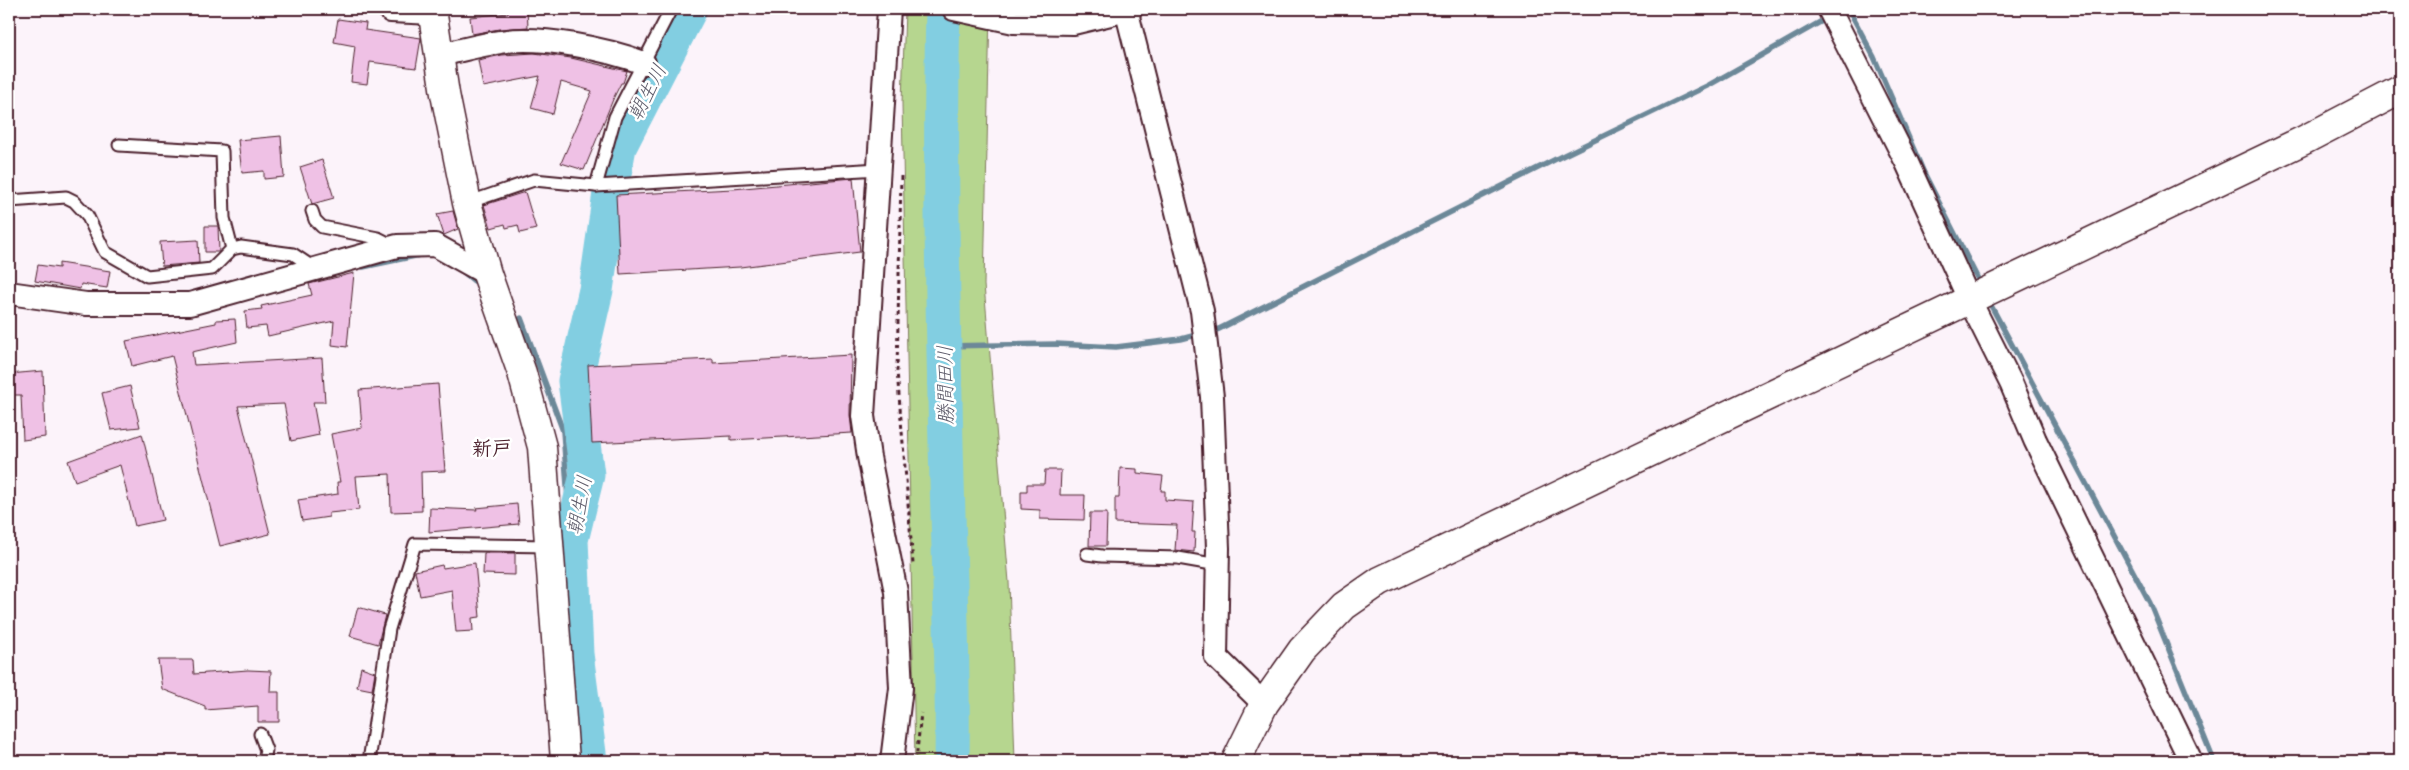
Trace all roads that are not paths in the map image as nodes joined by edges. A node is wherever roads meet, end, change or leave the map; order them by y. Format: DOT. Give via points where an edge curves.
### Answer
graph roads {
  1 [pos="671,9"];
  2 [pos="889,9"];
  3 [pos="954,9"];
  4 [pos="1829,9"];
  5 [pos="1128,10"];
  6 [pos="391,11"];
  7 [pos="433,11"];
  8 [pos="439,55"];
  9 [pos="644,63"];
  10 [pos="2400,90"];
  11 [pos="119,145"];
  12 [pos="879,168"];
  13 [pos="596,186"];
  14 [pos="9,201"];
  15 [pos="467,203"];
  16 [pos="312,211"];
  17 [pos="232,248"];
  18 [pos="390,248"];
  19 [pos="316,269"];
  20 [pos="487,274"];
  21 [pos="9,293"];
  22 [pos="1980,293"];
  23 [pos="549,546"];
  24 [pos="1087,554"];
  25 [pos="1218,565"];
  26 [pos="1264,704"];
  27 [pos="260,734"];
  28 [pos="264,761"];
  29 [pos="369,761"];
  30 [pos="565,761"];
  31 [pos="892,761"];
  32 [pos="1236,761"];
  33 [pos="2191,761"];
  1 -- 9 [label="lane"];
  2 -- 12 [label="street"];
  3 -- 5 [label="street" via="1014,22 1073,23"];
  4 -- 22 [label="street" via="1906,163"];
  5 -- 25 [label="street" via="1202,311 1212,398"];
  6 -- 7 [label="street"];
  7 -- 8 [label="street"];
  8 -- 9 [label="street" via="501,42 538,40"];
  8 -- 15 [label="street"];
  9 -- 13 [label="lane" via="615,117"];
  10 -- 22 [label="street" via="2304,140"];
  11 -- 17 [label="lane" via="222,152 224,218"];
  12 -- 13 [label="lane"];
  12 -- 31 [label="street" via="863,416 896,592 901,688"];
  13 -- 15 [label="lane" via="534,180"];
  14 -- 17 [label="lane" via="66,198 74,201 86,215 105,252 147,276 212,269"];
  15 -- 20 [label="street"];
  16 -- 18 [label="lane" via="322,227 378,238"];
  17 -- 19 [label="lane" via="241,246 292,254"];
  18 -- 19 [label="street"];
  18 -- 20 [label="street" via="435,244"];
  19 -- 21 [label="street" via="190,304 86,304"];
  20 -- 23 [label="street" via="522,373 542,446"];
  22 -- 26 [label="street" via="1380,582 1344,606 1302,650"];
  22 -- 33 [label="street"];
  23 -- 29 [label="lane" via="415,544 389,629"];
  23 -- 30 [label="street"];
  24 -- 25 [label="lane" via="1178,558"];
  25 -- 26 [label="street" via="1216,657"];
  26 -- 32 [label="street"];
  27 -- 28 [label="lane" via="266,750"];
}
